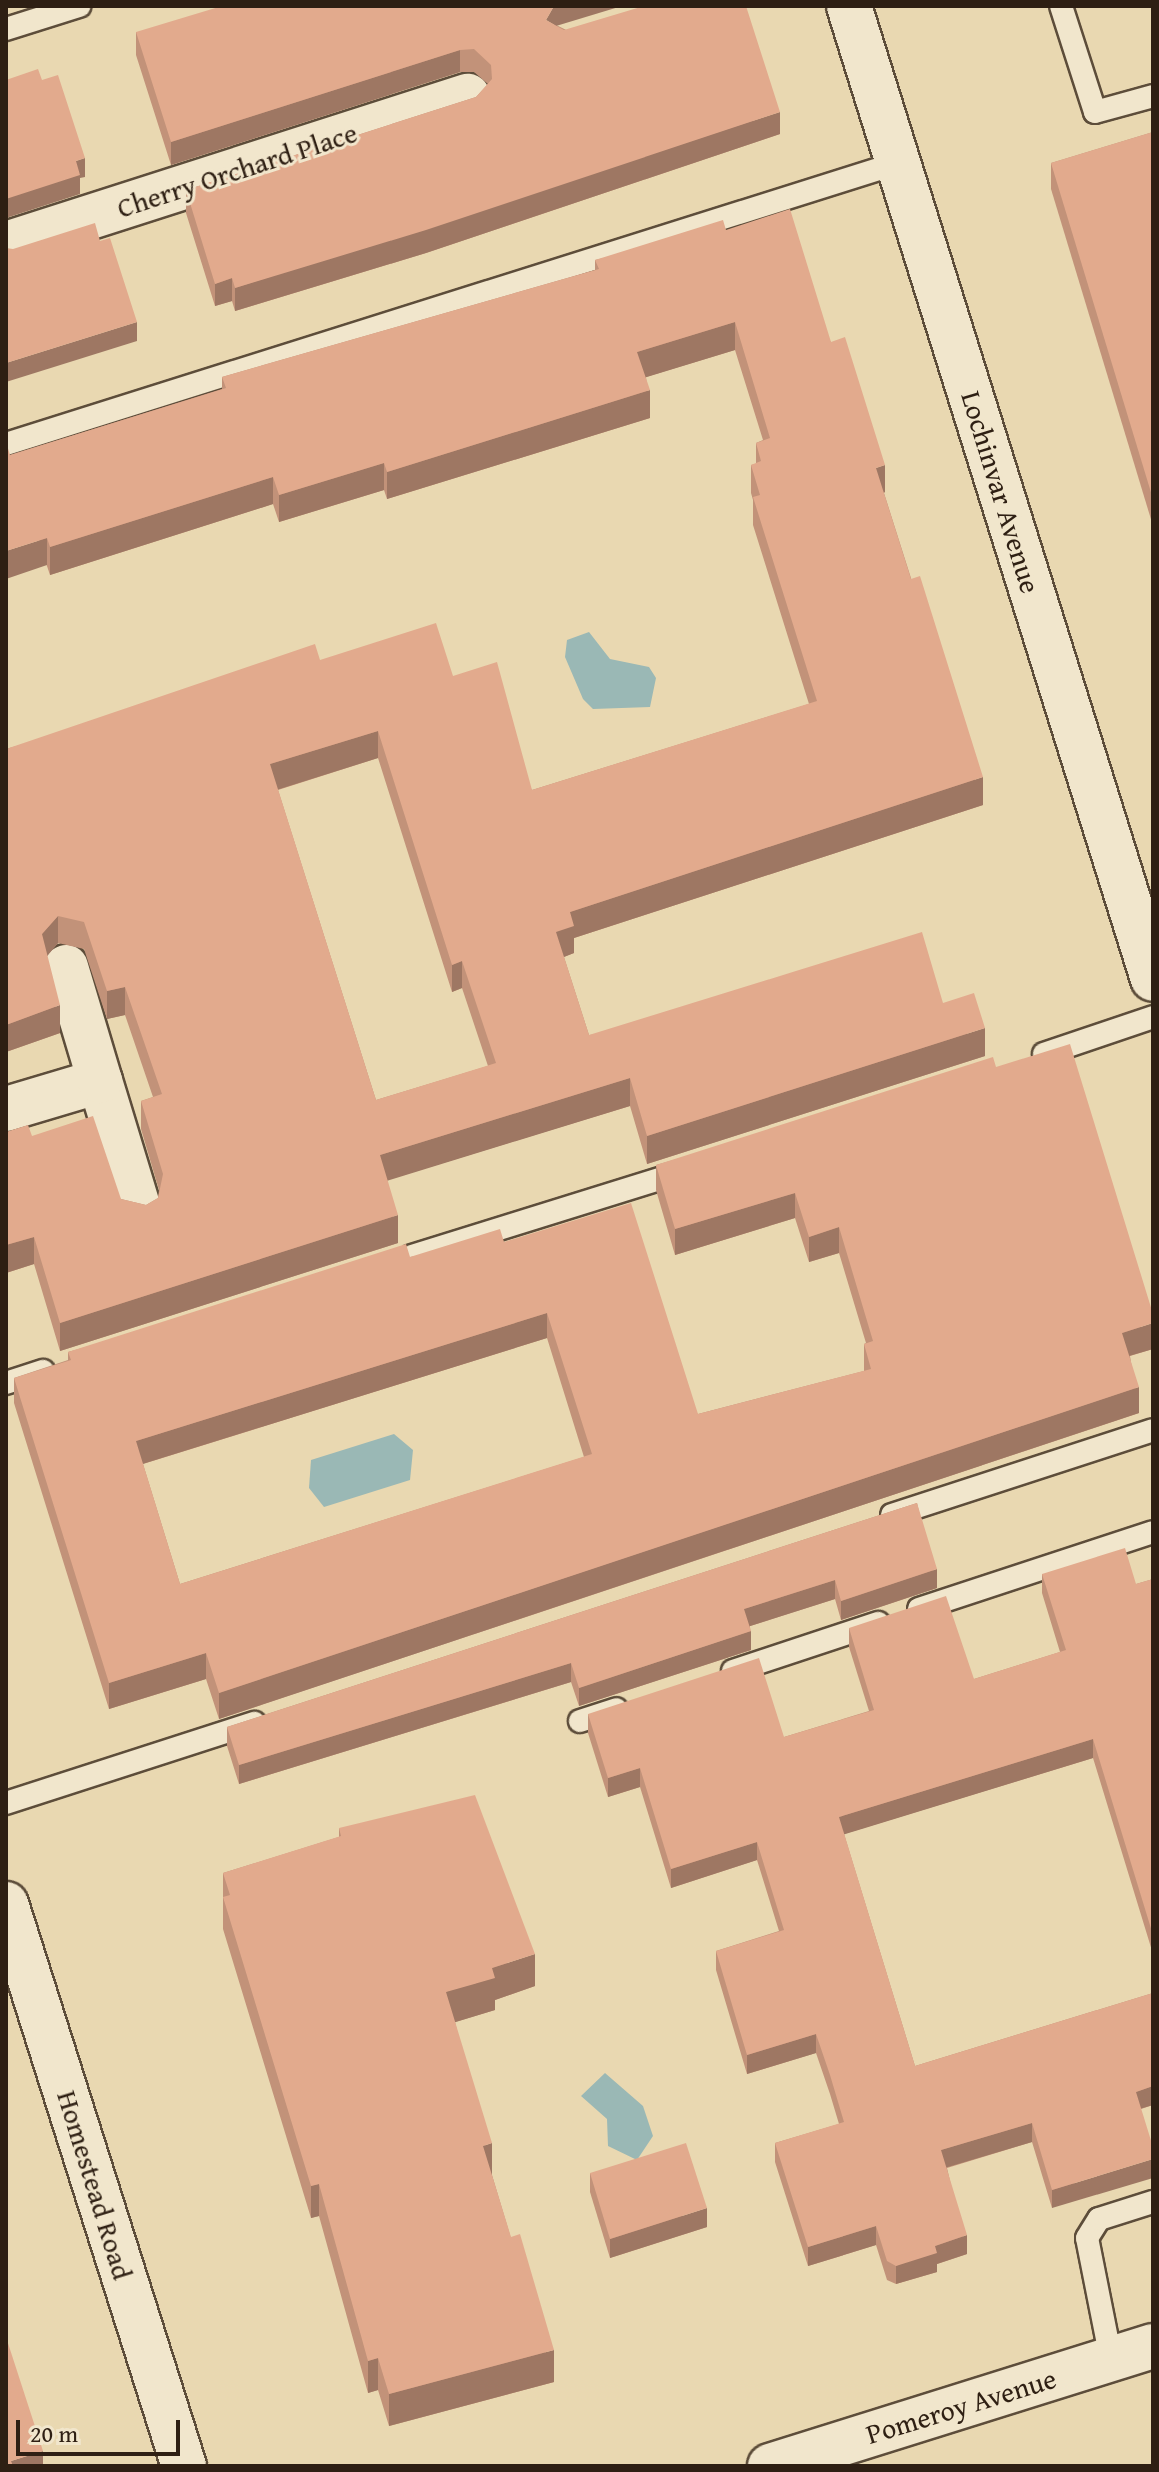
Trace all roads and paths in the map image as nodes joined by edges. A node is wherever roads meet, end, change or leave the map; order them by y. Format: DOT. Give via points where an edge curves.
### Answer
graph roads {
  1 [pos="79,6"];
  2 [pos="849,6"];
  3 [pos="1061,6"];
  4 [pos="6,29"];
  5 [pos="468,96"];
  6 [pos="1153,96"];
  7 [pos="898,163"];
  8 [pos="6,244"];
  9 [pos="6,444"];
  10 [pos="66,967"];
  11 [pos="1153,979"];
  12 [pos="1153,1017"];
  13 [pos="1026,1060"];
  14 [pos="100,1081"];
  15 [pos="6,1109"];
  16 [pos="703,1166"];
  17 [pos="139,1209"];
  18 [pos="385,1265"];
  19 [pos="67,1364"];
  20 [pos="6,1383"];
  21 [pos="1153,1430"];
  22 [pos="865,1524"];
  23 [pos="1153,1532"];
  24 [pos="715,1676"];
  25 [pos="640,1701"];
  26 [pos="275,1716"];
  27 [pos="580,1721"];
  28 [pos="6,1803"];
  29 [pos="6,1904"];
  30 [pos="1153,2202"];
  31 [pos="1153,2346"];
  32 [pos="1111,2359"];
  33 [pos="184,2466"];
  34 [pos="770,2466"];
  1 -- 4 [label="lane"];
  2 -- 7 [label="street, Lochinvar Avenue"];
  3 -- 6 [label="lane" via="1095,112"];
  5 -- 8 [label="street, Cherry Orchard Place"];
  7 -- 9 [label="lane"];
  7 -- 11 [label="street, Lochinvar Avenue"];
  10 -- 14 [label="street"];
  12 -- 13 [label="lane"];
  14 -- 15 [label="street"];
  14 -- 17 [label="street"];
  16 -- 18 [label="lane"];
  19 -- 20 [label="lane"];
  21 -- 22 [label="lane"];
  23 -- 24 [label="lane"];
  25 -- 27 [label="lane"];
  26 -- 28 [label="lane"];
  29 -- 33 [label="street, Homestead Road"];
  30 -- 32 [label="lane" via="1099,2219 1087,2238"];
  31 -- 32 [label="street, Pomeroy Avenue"];
  32 -- 34 [label="street, Pomeroy Avenue"];
}
